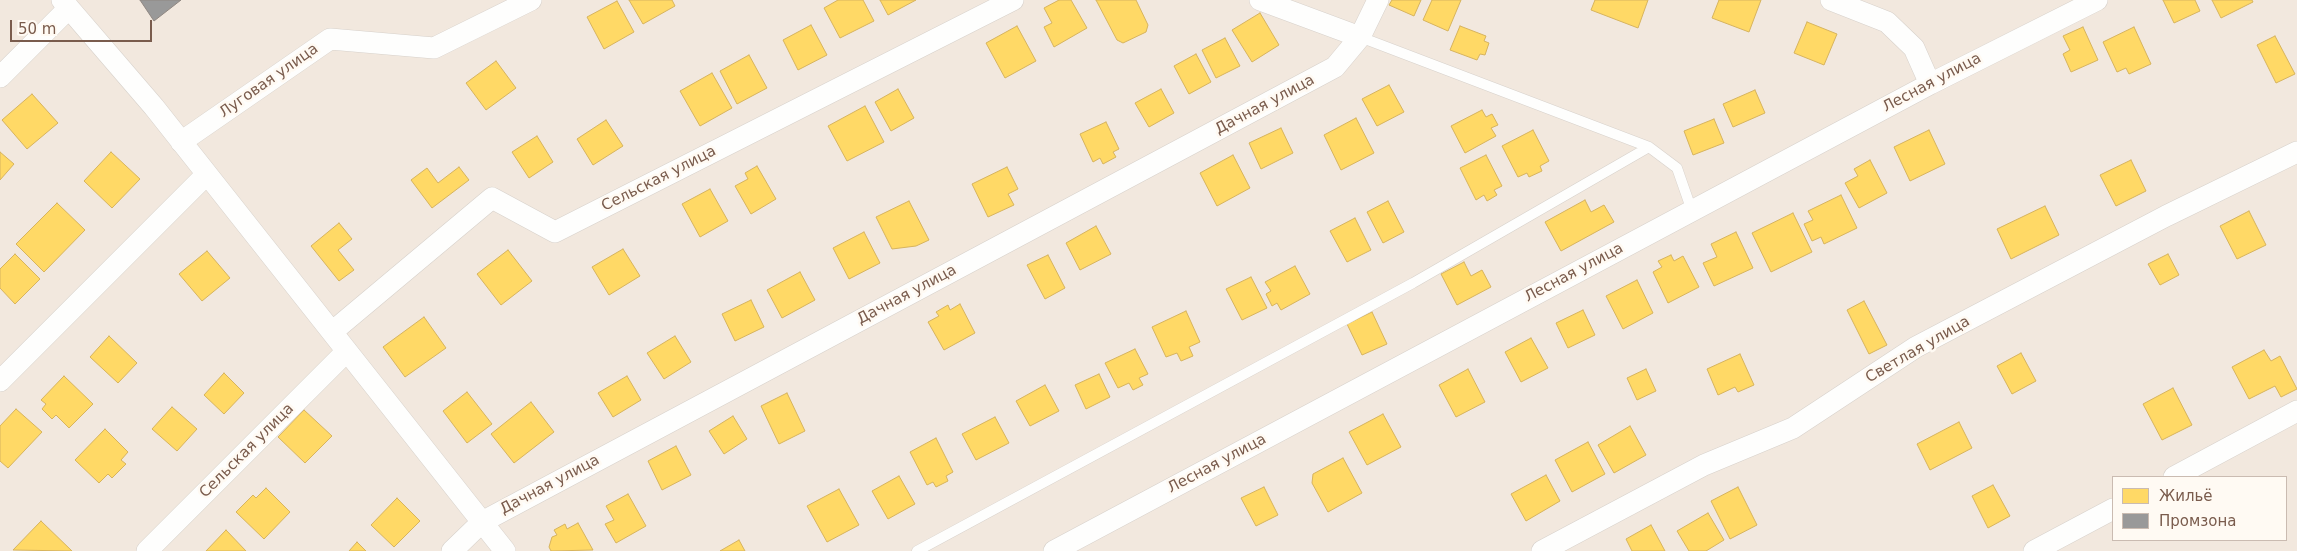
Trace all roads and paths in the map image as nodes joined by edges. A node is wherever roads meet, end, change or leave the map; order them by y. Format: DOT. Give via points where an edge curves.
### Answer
graph roads {
  1 [pos="531,0"];
  2 [pos="1013,0"];
  3 [pos="1260,0"];
  4 [pos="1378,0"];
  5 [pos="1831,0"];
  6 [pos="2097,0"];
  7 [pos="65,4"];
  8 [pos="1360,37"];
  9 [pos="0,77"];
  10 [pos="1930,84"];
  11 [pos="181,142"];
  12 [pos="1649,146"];
  13 [pos="2297,152"];
  14 [pos="207,174"];
  15 [pos="1692,211"];
  16 [pos="332,332"];
  17 [pos="347,351"];
  18 [pos="0,381"];
  19 [pos="2297,411"];
  20 [pos="2176,476"];
  21 [pos="2112,511"];
  22 [pos="482,522"];
  23 [pos="147,551"];
  24 [pos="452,551"];
  25 [pos="505,551"];
  26 [pos="917,551"];
  27 [pos="1054,551"];
  28 [pos="1542,551"];
  29 [pos="2034,551"];
  1 -- 11 [label="street, Луговая улица" via="434,48 330,39"];
  2 -- 16 [label="street, Сельская улица" via="555,232 492,198"];
  3 -- 8 [label="street"];
  4 -- 8 [label="street, Дачная улица"];
  5 -- 10 [label="street" via="1887,22 1914,48"];
  6 -- 10 [label="street, Лесная улица"];
  7 -- 9 [label="street"];
  7 -- 11 [label="street"];
  8 -- 12 [label="lane"];
  8 -- 22 [label="street, Дачная улица" via="1335,67"];
  10 -- 15 [label="street, Лесная улица"];
  11 -- 14 [label="street"];
  12 -- 15 [label="lane" via="1677,168"];
  12 -- 26 [label="lane" via="1414,283"];
  13 -- 28 [label="street, Светлая улица" via="2166,216 1916,347 1793,428 1704,465"];
  14 -- 16 [label="street"];
  14 -- 18 [label="street"];
  15 -- 27 [label="street, Лесная улица"];
  16 -- 17 [label="street"];
  17 -- 22 [label="street"];
  17 -- 23 [label="street, Сельская улица"];
  19 -- 20 [label="street"];
  21 -- 29 [label="street"];
  22 -- 24 [label="street, Дачная улица"];
  22 -- 25 [label="street"];
}
